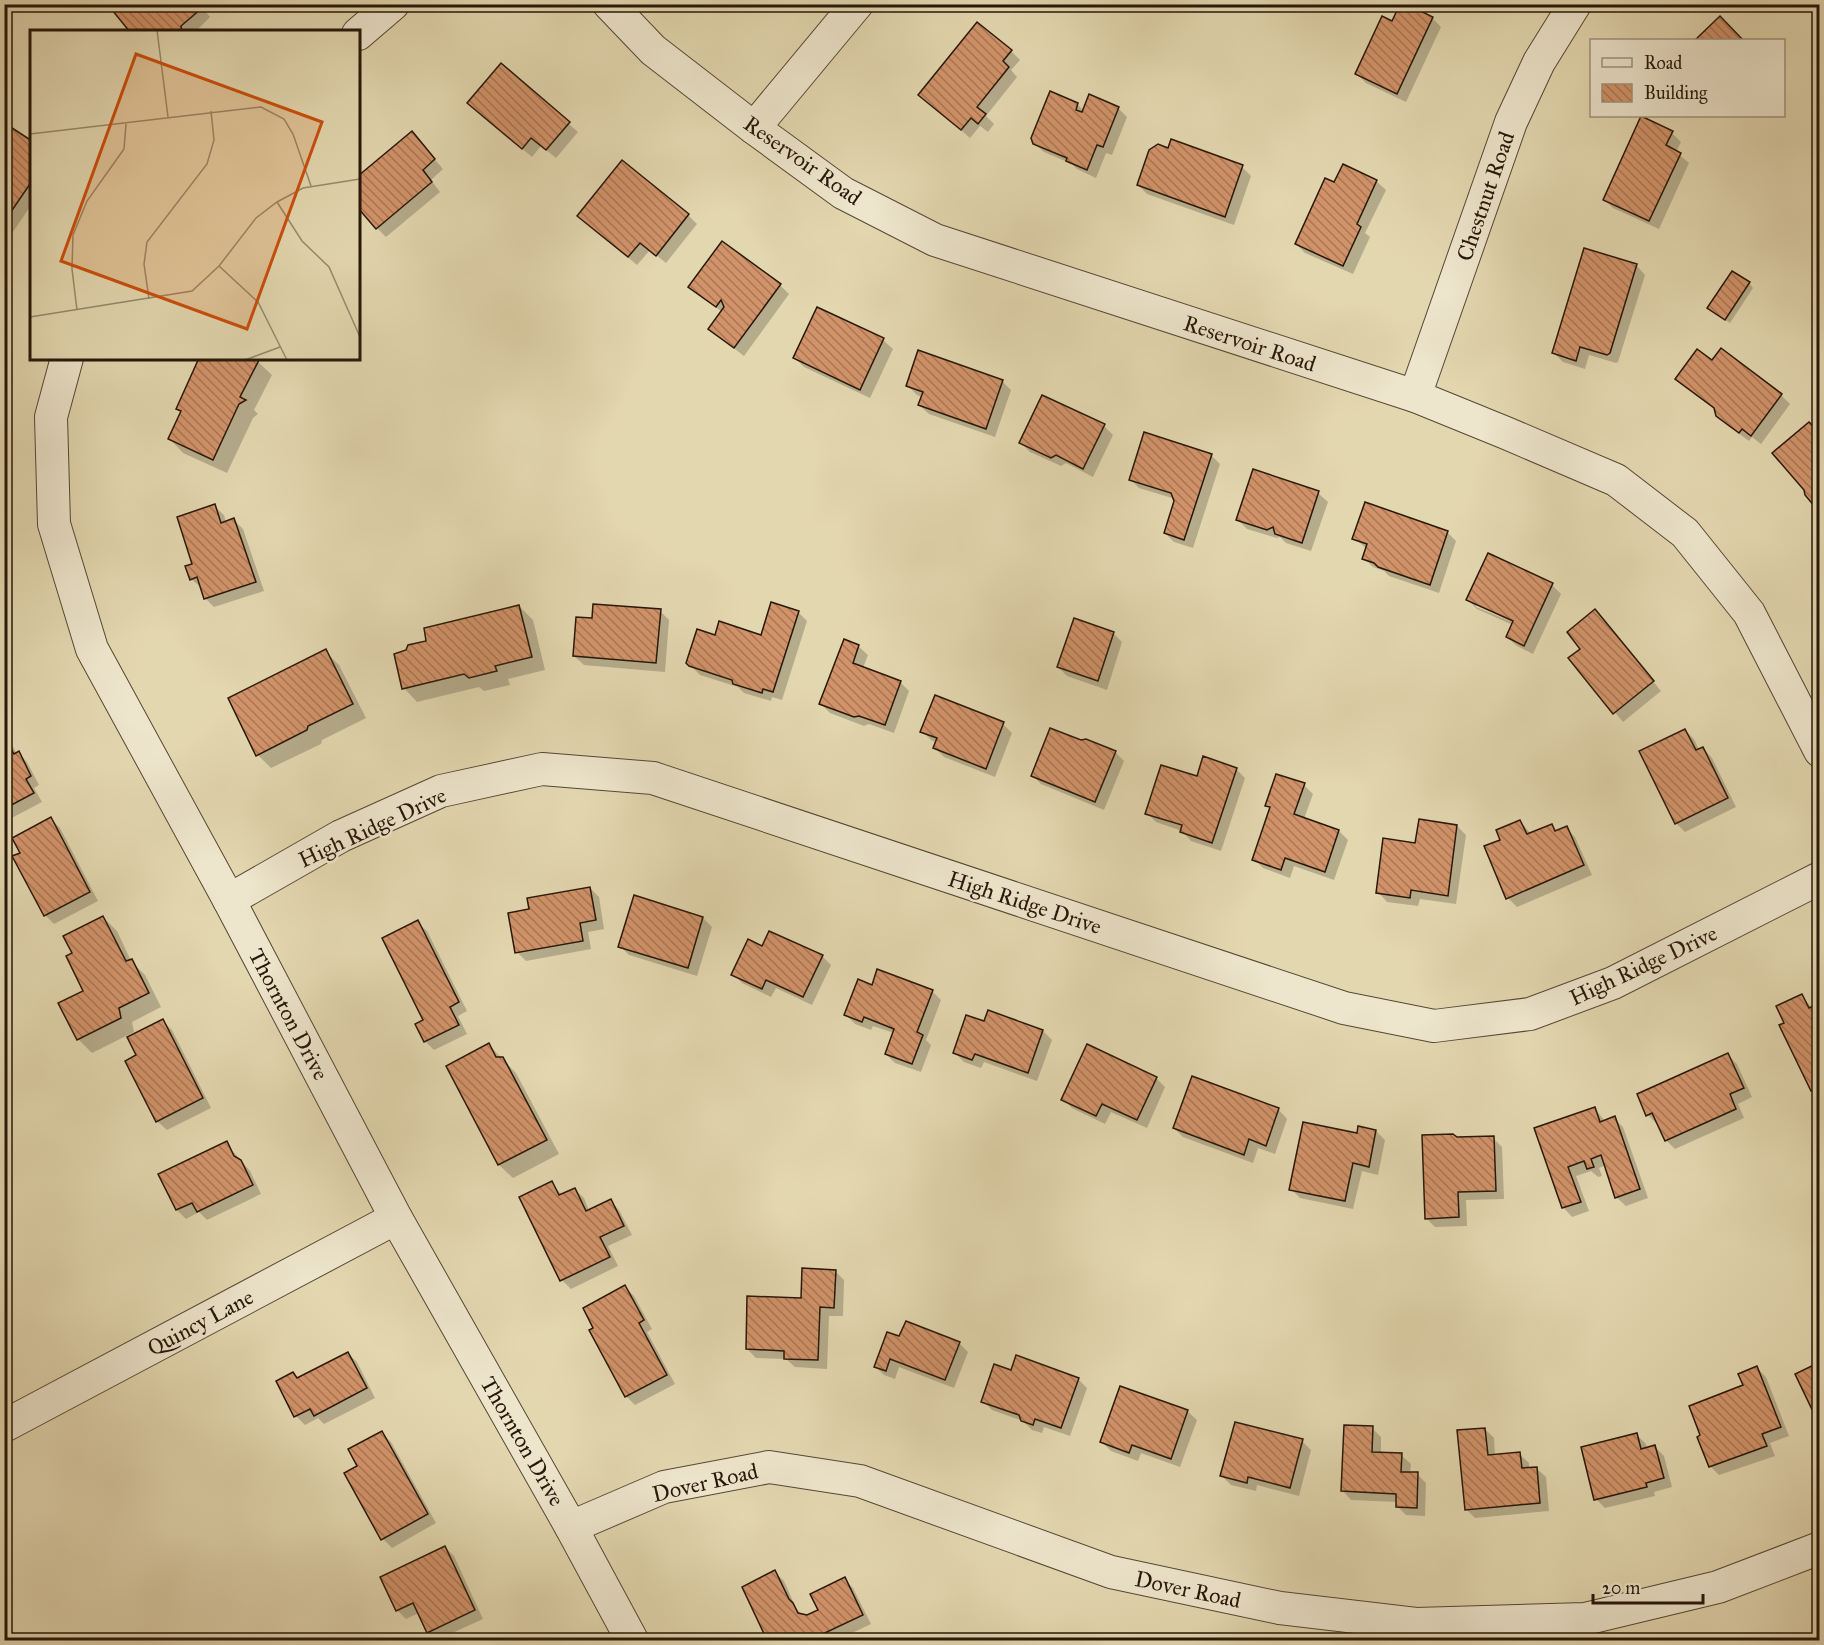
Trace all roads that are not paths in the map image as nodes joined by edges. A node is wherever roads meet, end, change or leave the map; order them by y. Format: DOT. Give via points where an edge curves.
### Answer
graph roads {
  1 [pos="393,4"];
  2 [pos="609,4"];
  3 [pos="857,4"];
  4 [pos="1575,4"];
  5 [pos="360,32"];
  6 [pos="754,128"];
  7 [pos="66,360"];
  8 [pos="1415,396"];
  9 [pos="1820,751"];
  10 [pos="1820,878"];
  11 [pos="229,900"];
  12 [pos="396,1218"];
  13 [pos="4,1426"];
  14 [pos="571,1527"];
  15 [pos="1820,1548"];
  16 [pos="632,1641"];
  1 -- 5 [label="street"];
  2 -- 6 [label="street, Reservoir Road" via="653,50"];
  3 -- 6 [label="street"];
  4 -- 8 [label="street, Chestnut Road" via="1539,62 1511,122"];
  6 -- 8 [label="street, Reservoir Road" via="843,193 935,240"];
  7 -- 11 [label="street, Thornton Drive" via="51,417 54,524 92,650"];
  8 -- 9 [label="street, Reservoir Road" via="1616,480 1685,533 1749,613"];
  10 -- 11 [label="street, High Ridge Drive" via="1613,983 1530,1014 1434,1026 1344,1008 653,778 542,769 441,790 341,836"];
  11 -- 12 [label="street, Thornton Drive"];
  12 -- 13 [label="street, Quincy Lane"];
  12 -- 14 [label="street, Thornton Drive"];
  14 -- 15 [label="street, Dover Road" via="664,1487 769,1467 860,1481 1111,1572 1280,1608 1416,1624 1585,1619 1718,1587"];
  14 -- 16 [label="street, Thornton Drive"];
}
